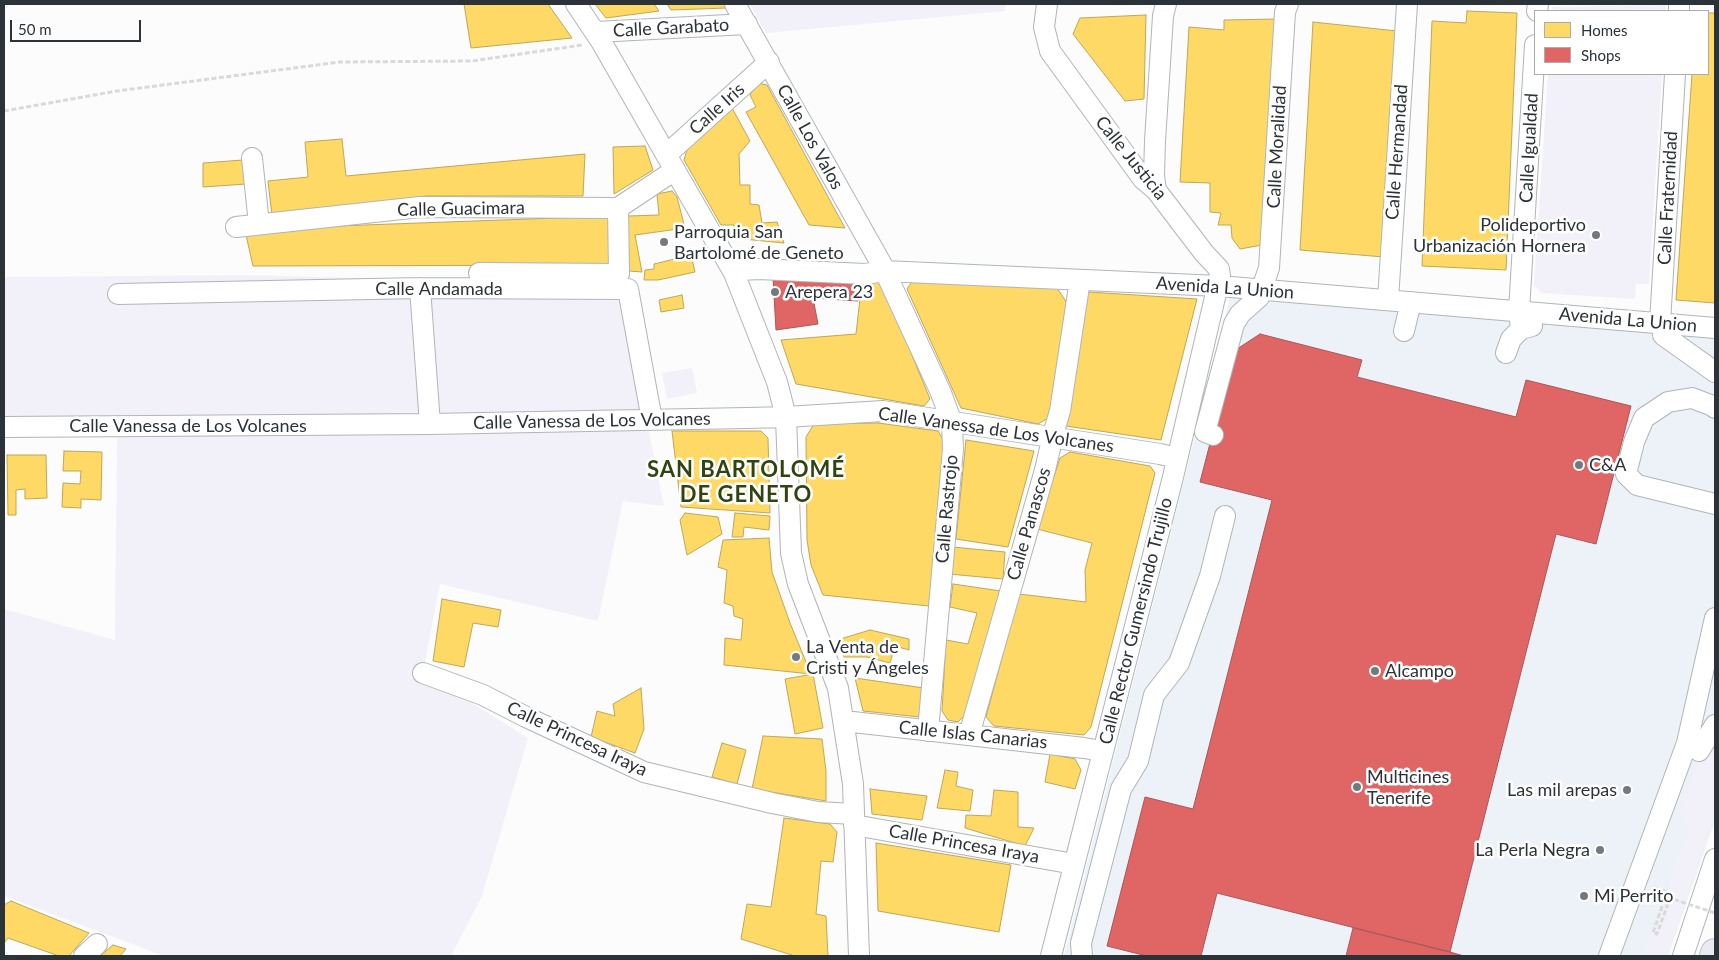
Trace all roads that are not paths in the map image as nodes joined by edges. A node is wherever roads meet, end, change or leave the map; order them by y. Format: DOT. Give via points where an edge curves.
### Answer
graph roads {
  1 [pos="576,4"];
  2 [pos="735,4"];
  3 [pos="1047,4"];
  4 [pos="1166,4"];
  5 [pos="1288,4"];
  6 [pos="1407,4"];
  7 [pos="747,24"];
  8 [pos="599,37"];
  9 [pos="769,62"];
  10 [pos="1534,62"];
  11 [pos="1675,75"];
  12 [pos="1112,138"];
  13 [pos="1155,141"];
  14 [pos="252,158"];
  15 [pos="670,163"];
  16 [pos="1156,190"];
  17 [pos="618,208"];
  18 [pos="259,224"];
  19 [pos="236,227"];
  20 [pos="1204,253"];
  21 [pos="884,271"];
  22 [pos="479,273"];
  23 [pos="734,273"];
  24 [pos="1219,278"];
  25 [pos="1080,280"];
  26 [pos="1196,285"];
  27 [pos="420,288"];
  28 [pos="1260,289"];
  29 [pos="118,294"];
  30 [pos="1388,300"];
  31 [pos="1411,302"];
  32 [pos="1520,320"];
  33 [pos="1715,328"];
  34 [pos="1661,329"];
  35 [pos="1404,331"];
  36 [pos="1715,340"];
  37 [pos="1506,353"];
  38 [pos="1715,372"];
  39 [pos="1715,408"];
  40 [pos="786,417"];
  41 [pos="652,420"];
  42 [pos="952,423"];
  43 [pos="430,424"];
  44 [pos="4,427"];
  45 [pos="1212,435"];
  46 [pos="1053,437"];
  47 [pos="1177,458"];
  48 [pos="1715,504"];
  49 [pos="1225,516"];
  50 [pos="1715,618"];
  51 [pos="423,673"];
  52 [pos="1715,679"];
  53 [pos="844,721"];
  54 [pos="1715,725"];
  55 [pos="928,731"];
  56 [pos="969,735"];
  57 [pos="1102,751"];
  58 [pos="854,820"];
  59 [pos="1715,859"];
  60 [pos="1074,864"];
  61 [pos="859,956"];
  62 [pos="1051,956"];
  63 [pos="1082,956"];
  64 [pos="1609,956"];
  65 [pos="1682,956"];
  1 -- 8 [label="street"];
  2 -- 7 [label="street, Calle Los Valos"];
  3 -- 12 [label="street, Calle Justicia" via="1044,27 1050,51"];
  4 -- 13 [label="street"];
  5 -- 28 [label="street, Calle Moralidad" via="1285,7 1269,268"];
  6 -- 30 [label="street, Calle Hermandad"];
  7 -- 8 [label="street, Calle Garabato"];
  7 -- 9 [label="street, Calle Los Valos"];
  8 -- 15 [label="street"];
  9 -- 15 [label="street, Calle Iris"];
  9 -- 21 [label="street, Calle Los Valos"];
  10 -- 32 [label="street, Calle Igualdad"];
  11 -- 34 [label="street, Calle Fraternidad"];
  12 -- 13 [label="street" via="1132,146 1147,146"];
  12 -- 16 [label="street, Calle Justicia" via="1143,179"];
  13 -- 16 [label="street"];
  14 -- 18 [label="street"];
  15 -- 17 [label="street"];
  15 -- 23 [label="street"];
  16 -- 20 [label="street, Calle Justicia"];
  17 -- 18 [label="street, Calle Guacimara" via="420,207"];
  17 -- 22 [label="street" via="619,274"];
  18 -- 19 [label="street, Calle Guacimara"];
  20 -- 24 [label="street, Calle Justicia"];
  20 -- 26 [label="street" via="1207,268"];
  21 -- 23 [label="street, Avenida La Union" via="865,274 759,269"];
  21 -- 25 [label="street, Avenida La Union"];
  21 -- 42 [label="street, Calle Rastrojo"];
  23 -- 40 [label="street" via="777,382"];
  24 -- 26 [label="street, Avenida La Union"];
  24 -- 28 [label="street, Avenida La Union"];
  24 -- 47 [label="street, Calle Rector Gumersindo Trujillo"];
  25 -- 26 [label="street, Avenida La Union"];
  25 -- 46 [label="street, Calle Panascos"];
  27 -- 29 [label="street, Calle Andamada"];
  27 -- 41 [label="street, Calle Andamada" via="628,289"];
  27 -- 43 [label="street"];
  28 -- 30 [label="street, Avenida La Union"];
  28 -- 45 [label="street" via="1259,297 1234,324 1205,432"];
  30 -- 31 [label="street, Avenida La Union"];
  31 -- 32 [label="street, Avenida La Union"];
  31 -- 35 [label="street"];
  32 -- 34 [label="street, Avenida La Union"];
  32 -- 37 [label="street"];
  33 -- 34 [label="street, Avenida La Union"];
  34 -- 36 [label="street"];
  34 -- 38 [label="street"];
  39 -- 48 [label="street" via="1692,398 1668,402 1644,418 1626,474 1637,485"];
  40 -- 41 [label="street, Calle Vanessa de Los Volcanes"];
  40 -- 42 [label="street, Calle Vanessa de Los Volcanes" via="883,411"];
  40 -- 53 [label="street" via="791,553 798,584 838,688"];
  41 -- 43 [label="street, Calle Vanessa de Los Volcanes"];
  42 -- 46 [label="street, Calle Vanessa de Los Volcanes"];
  42 -- 55 [label="street, Calle Rastrojo" via="953,449"];
  43 -- 44 [label="street, Calle Vanessa de Los Volcanes"];
  46 -- 47 [label="street, Calle Vanessa de Los Volcanes"];
  46 -- 56 [label="street, Calle Panascos"];
  47 -- 57 [label="street, Calle Rector Gumersindo Trujillo"];
  49 -- 63 [label="street" via="1210,576 1179,663 1154,695 1138,761 1121,790 1082,943"];
  50 -- 64 [label="street" via="1687,743"];
  51 -- 58 [label="street, Calle Princesa Iraya" via="483,695 644,772"];
  52 -- 54 [label="street" via="1698,751"];
  53 -- 55 [label="street, Calle Islas Canarias"];
  53 -- 58 [label="street" via="853,784"];
  55 -- 56 [label="street, Calle Islas Canarias"];
  56 -- 57 [label="street, Calle Islas Canarias"];
  57 -- 60 [label="street, Calle Rector Gumersindo Trujillo"];
  58 -- 60 [label="street, Calle Princesa Iraya"];
  58 -- 61 [label="street"];
  59 -- 65 [label="street"];
  60 -- 62 [label="street, Calle Rector Gumersindo Trujillo"];
}
